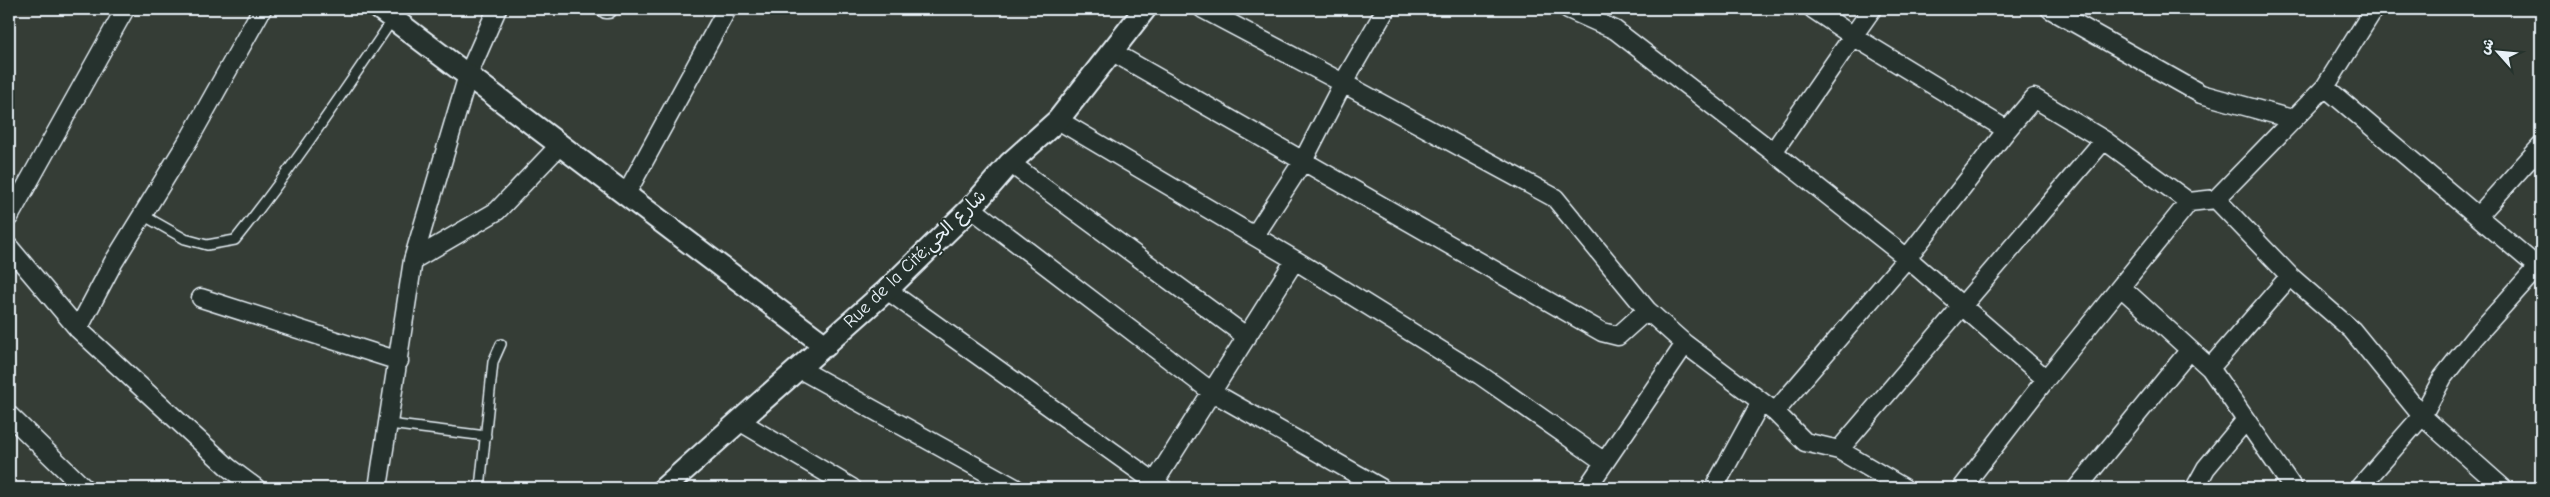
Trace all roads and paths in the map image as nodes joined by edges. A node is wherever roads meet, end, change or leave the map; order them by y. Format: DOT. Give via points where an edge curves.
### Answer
graph roads {
  1 [pos="126,9"];
  2 [pos="262,9"];
  3 [pos="497,9"];
  4 [pos="727,9"];
  5 [pos="1145,9"];
  6 [pos="1203,9"];
  7 [pos="1386,9"];
  8 [pos="1568,9"];
  9 [pos="1813,9"];
  10 [pos="1872,9"];
  11 [pos="2050,9"];
  12 [pos="2374,9"];
  13 [pos="387,14"];
  14 [pos="1853,36"];
  15 [pos="1111,51"];
  16 [pos="468,75"];
  17 [pos="1343,84"];
  18 [pos="2325,87"];
  19 [pos="2292,119"];
  20 [pos="1058,120"];
  21 [pos="2007,130"];
  22 [pos="2104,140"];
  23 [pos="560,145"];
  24 [pos="2541,146"];
  25 [pos="1773,152"];
  26 [pos="1303,161"];
  27 [pos="1010,163"];
  28 [pos="626,194"];
  29 [pos="2216,199"];
  30 [pos="2189,202"];
  31 [pos="971,208"];
  32 [pos="141,214"];
  33 [pos="2478,216"];
  34 [pos="9,217"];
  35 [pos="1254,235"];
  36 [pos="9,247"];
  37 [pos="1907,258"];
  38 [pos="413,260"];
  39 [pos="1295,260"];
  40 [pos="2540,266"];
  41 [pos="2290,276"];
  42 [pos="2121,287"];
  43 [pos="887,290"];
  44 [pos="201,298"];
  45 [pos="1962,305"];
  46 [pos="1648,310"];
  47 [pos="78,329"];
  48 [pos="1246,337"];
  49 [pos="501,344"];
  50 [pos="1685,344"];
  51 [pos="826,346"];
  52 [pos="2189,351"];
  53 [pos="399,362"];
  54 [pos="798,368"];
  55 [pos="2210,368"];
  56 [pos="2046,379"];
  57 [pos="1212,392"];
  58 [pos="1768,407"];
  59 [pos="9,415"];
  60 [pos="2422,416"];
  61 [pos="2246,420"];
  62 [pos="741,422"];
  63 [pos="389,424"];
  64 [pos="486,436"];
  65 [pos="1839,450"];
  66 [pos="1604,460"];
  67 [pos="1156,487"];
  68 [pos="84,488"];
  69 [pos="256,488"];
  70 [pos="378,488"];
  71 [pos="480,488"];
  72 [pos="664,488"];
  73 [pos="852,488"];
  74 [pos="1015,488"];
  75 [pos="1381,488"];
  76 [pos="1587,488"];
  77 [pos="1714,488"];
  78 [pos="1904,488"];
  79 [pos="1962,488"];
  80 [pos="2076,488"];
  81 [pos="2195,488"];
  82 [pos="2293,488"];
  83 [pos="2358,488"];
  84 [pos="2503,488"];
  1 -- 34 [label="street"];
  2 -- 32 [label="street" via="191,136"];
  3 -- 16 [label="street"];
  4 -- 28 [label="street"];
  5 -- 15 [label="street, Rue de la Cité;شارع الحي"];
  6 -- 17 [label="street"];
  7 -- 17 [label="street"];
  8 -- 25 [label="street" via="1615,30"];
  9 -- 14 [label="street"];
  10 -- 14 [label="street"];
  11 -- 19 [label="street" via="2201,94"];
  12 -- 18 [label="street"];
  13 -- 16 [label="street"];
  13 -- 32 [label="lane" via="301,153 235,240 207,245 185,239"];
  14 -- 21 [label="street"];
  14 -- 25 [label="street"];
  15 -- 20 [label="street, Rue de la Cité;شارع الحي"];
  15 -- 26 [label="street"];
  16 -- 23 [label="street"];
  16 -- 38 [label="street"];
  17 -- 26 [label="street"];
  17 -- 46 [label="street" via="1555,198"];
  18 -- 19 [label="street"];
  18 -- 33 [label="street"];
  19 -- 29 [label="street"];
  20 -- 27 [label="street, Rue de la Cité;شارع الحي"];
  20 -- 35 [label="street"];
  21 -- 22 [label="street" via="2034,98"];
  21 -- 37 [label="street"];
  22 -- 30 [label="street"];
  22 -- 45 [label="street"];
  23 -- 28 [label="street"];
  23 -- 38 [label="street" via="496,211"];
  24 -- 33 [label="street"];
  25 -- 37 [label="street"];
  26 -- 35 [label="street"];
  26 -- 46 [label="street" via="1602,332 1618,336"];
  27 -- 31 [label="street, Rue de la Cité;شارع الحي"];
  27 -- 48 [label="street"];
  28 -- 51 [label="street"];
  29 -- 30 [label="street"];
  29 -- 41 [label="street"];
  30 -- 42 [label="street"];
  31 -- 43 [label="street, Rue de la Cité;شارع الحي"];
  31 -- 57 [label="street"];
  32 -- 47 [label="street"];
  33 -- 40 [label="street"];
  35 -- 39 [label="street"];
  36 -- 47 [label="street"];
  37 -- 45 [label="street"];
  37 -- 58 [label="street"];
  38 -- 53 [label="street"];
  39 -- 48 [label="street"];
  39 -- 66 [label="street" via="1480,375"];
  40 -- 60 [label="street" via="2443,377"];
  41 -- 55 [label="street"];
  41 -- 60 [label="street" via="2352,330"];
  42 -- 52 [label="street"];
  42 -- 56 [label="street"];
  43 -- 51 [label="street, Rue de la Cité;شارع الحي"];
  43 -- 67 [label="street"];
  44 -- 53 [label="street"];
  45 -- 56 [label="street"];
  45 -- 65 [label="street"];
  46 -- 50 [label="street"];
  47 -- 69 [label="street" via="229,468"];
  48 -- 57 [label="street"];
  49 -- 64 [label="lane" via="493,362"];
  50 -- 58 [label="street"];
  50 -- 66 [label="street"];
  51 -- 54 [label="street, Rue de la Cité;شارع الحي"];
  52 -- 55 [label="street"];
  52 -- 80 [label="street"];
  53 -- 63 [label="street"];
  54 -- 62 [label="street, Rue de la Cité;شارع الحي"];
  54 -- 74 [label="street"];
  55 -- 61 [label="street"];
  56 -- 79 [label="street"];
  57 -- 67 [label="street"];
  57 -- 75 [label="street"];
  58 -- 65 [label="street" via="1805,442"];
  58 -- 77 [label="street"];
  59 -- 68 [label="street"];
  60 -- 83 [label="street"];
  60 -- 84 [label="street"];
  61 -- 81 [label="street" via="2206,468"];
  61 -- 82 [label="street"];
  62 -- 72 [label="street, Rue de la Cité;شارع الحي"];
  62 -- 73 [label="street"];
  63 -- 64 [label="lane"];
  63 -- 70 [label="street"];
  64 -- 71 [label="lane"];
  65 -- 78 [label="street"];
  66 -- 76 [label="street"];
}
